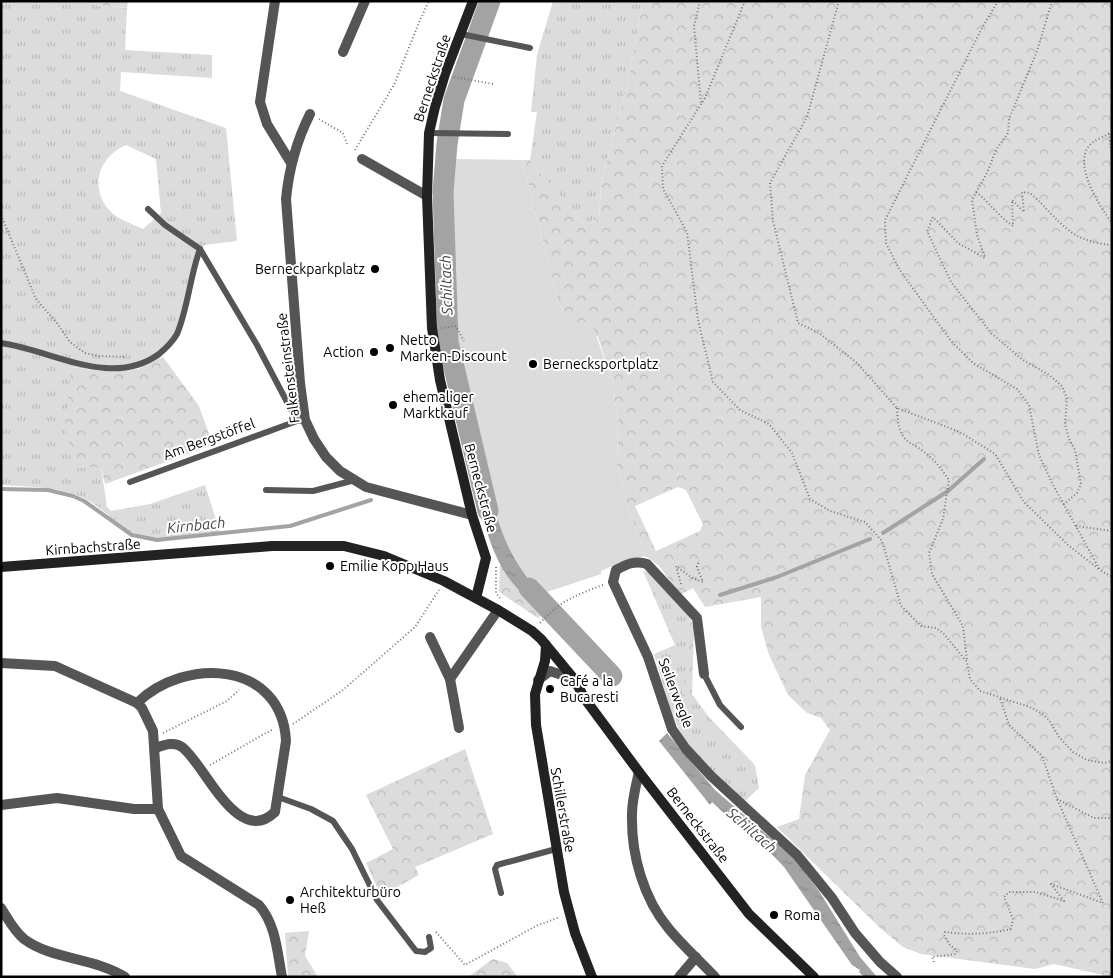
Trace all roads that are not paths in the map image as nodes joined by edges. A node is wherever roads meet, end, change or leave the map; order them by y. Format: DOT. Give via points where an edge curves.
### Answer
graph roads {
  1 [pos="275,1"];
  2 [pos="365,1"];
  3 [pos="474,1"];
  4 [pos="465,35"];
  5 [pos="530,48"];
  6 [pos="343,52"];
  7 [pos="310,114"];
  8 [pos="434,133"];
  9 [pos="508,134"];
  10 [pos="362,159"];
  11 [pos="291,163"];
  12 [pos="427,196"];
  13 [pos="148,209"];
  14 [pos="200,249"];
  15 [pos="1,343"];
  16 [pos="301,421"];
  17 [pos="355,480"];
  18 [pos="130,482"];
  19 [pos="266,490"];
  20 [pos="472,515"];
  21 [pos="1,567"];
  22 [pos="476,598"];
  23 [pos="498,610"];
  24 [pos="430,637"];
  25 [pos="546,645"];
  26 [pos="1,663"];
  27 [pos="704,674"];
  28 [pos="450,679"];
  29 [pos="574,679"];
  30 [pos="538,680"];
  31 [pos="137,702"];
  32 [pos="741,726"];
  33 [pos="459,728"];
  34 [pos="155,748"];
  35 [pos="639,772"];
  36 [pos="278,798"];
  37 [pos="1,805"];
  38 [pos="158,809"];
  39 [pos="556,849"];
  40 [pos="501,894"];
  41 [pos="1,908"];
  42 [pos="429,937"];
  43 [pos="696,958"];
  44 [pos="125,977"];
  45 [pos="282,977"];
  46 [pos="592,977"];
  47 [pos="679,977"];
  48 [pos="715,977"];
  49 [pos="814,977"];
  50 [pos="897,977"];
  1 -- 11 [label="street" via="260,102 267,124"];
  2 -- 6 [label="street"];
  3 -- 4 [label="main road, Berneckstraße"];
  4 -- 5 [label="lane"];
  4 -- 8 [label="main road, Berneckstraße" via="440,90"];
  7 -- 11 [label="street, Falkensteinstraße"];
  8 -- 9 [label="lane"];
  8 -- 12 [label="main road, Berneckstraße"];
  10 -- 12 [label="street"];
  11 -- 16 [label="street, Falkensteinstraße" via="286,199"];
  12 -- 20 [label="main road, Berneckstraße" via="432,328 440,380"];
  13 -- 14 [label="lane" via="164,225"];
  14 -- 15 [label="lane" via="176,335 148,362 138,366 101,368"];
  14 -- 16 [label="lane"];
  16 -- 17 [label="street, Falkensteinstraße" via="326,457"];
  16 -- 18 [label="lane, Am Bergstöffel"];
  17 -- 19 [label="lane" via="313,491"];
  17 -- 20 [label="street, Falkensteinstraße" via="366,487"];
  20 -- 22 [label="main road, Berneckstraße" via="486,558"];
  21 -- 22 [label="main road, Kirnbachstraße" via="272,546 344,546 384,556"];
  22 -- 23 [label="main road, Berneckstraße"];
  23 -- 25 [label="main road, Berneckstraße" via="532,631"];
  23 -- 28 [label="street"];
  24 -- 28 [label="street"];
  25 -- 29 [label="main road, Berneckstraße"];
  25 -- 30 [label="main road, Schillerstraße" via="545,662"];
  26 -- 31 [label="street" via="55,666"];
  27 -- 32 [label="lane" via="720,705"];
  27 -- 50 [label="street, Seilerwegle" via="697,618 647,564 628,563 616,570 613,582 648,658 672,729 711,776 797,855 832,898 860,940"];
  28 -- 33 [label="street"];
  29 -- 30 [label="street" via="550,671"];
  29 -- 35 [label="main road, Berneckstraße"];
  30 -- 39 [label="main road, Schillerstraße" via="536,726"];
  31 -- 34 [label="street" via="153,731"];
  31 -- 36 [label="street" via="148,692 172,680 194,674 228,674 259,686 276,702 285,725 286,741"];
  34 -- 36 [label="street" via="172,744 182,747 235,813 250,821 268,818 275,812"];
  34 -- 38 [label="street"];
  35 -- 43 [label="street" via="632,813 636,860 651,902 669,929"];
  35 -- 49 [label="main road, Berneckstraße" via="749,914"];
  36 -- 42 [label="lane" via="311,809 333,821 352,849 377,900 416,952 431,948"];
  37 -- 38 [label="street" via="57,798 134,809"];
  38 -- 45 [label="street" via="181,856 259,905 266,913 272,922"];
  39 -- 40 [label="lane" via="497,865 495,869"];
  39 -- 46 [label="main road, Schillerstraße" via="577,940"];
  41 -- 44 [label="street" via="23,938 39,948 89,960"];
  43 -- 47 [label="street"];
  43 -- 48 [label="street"];
}
